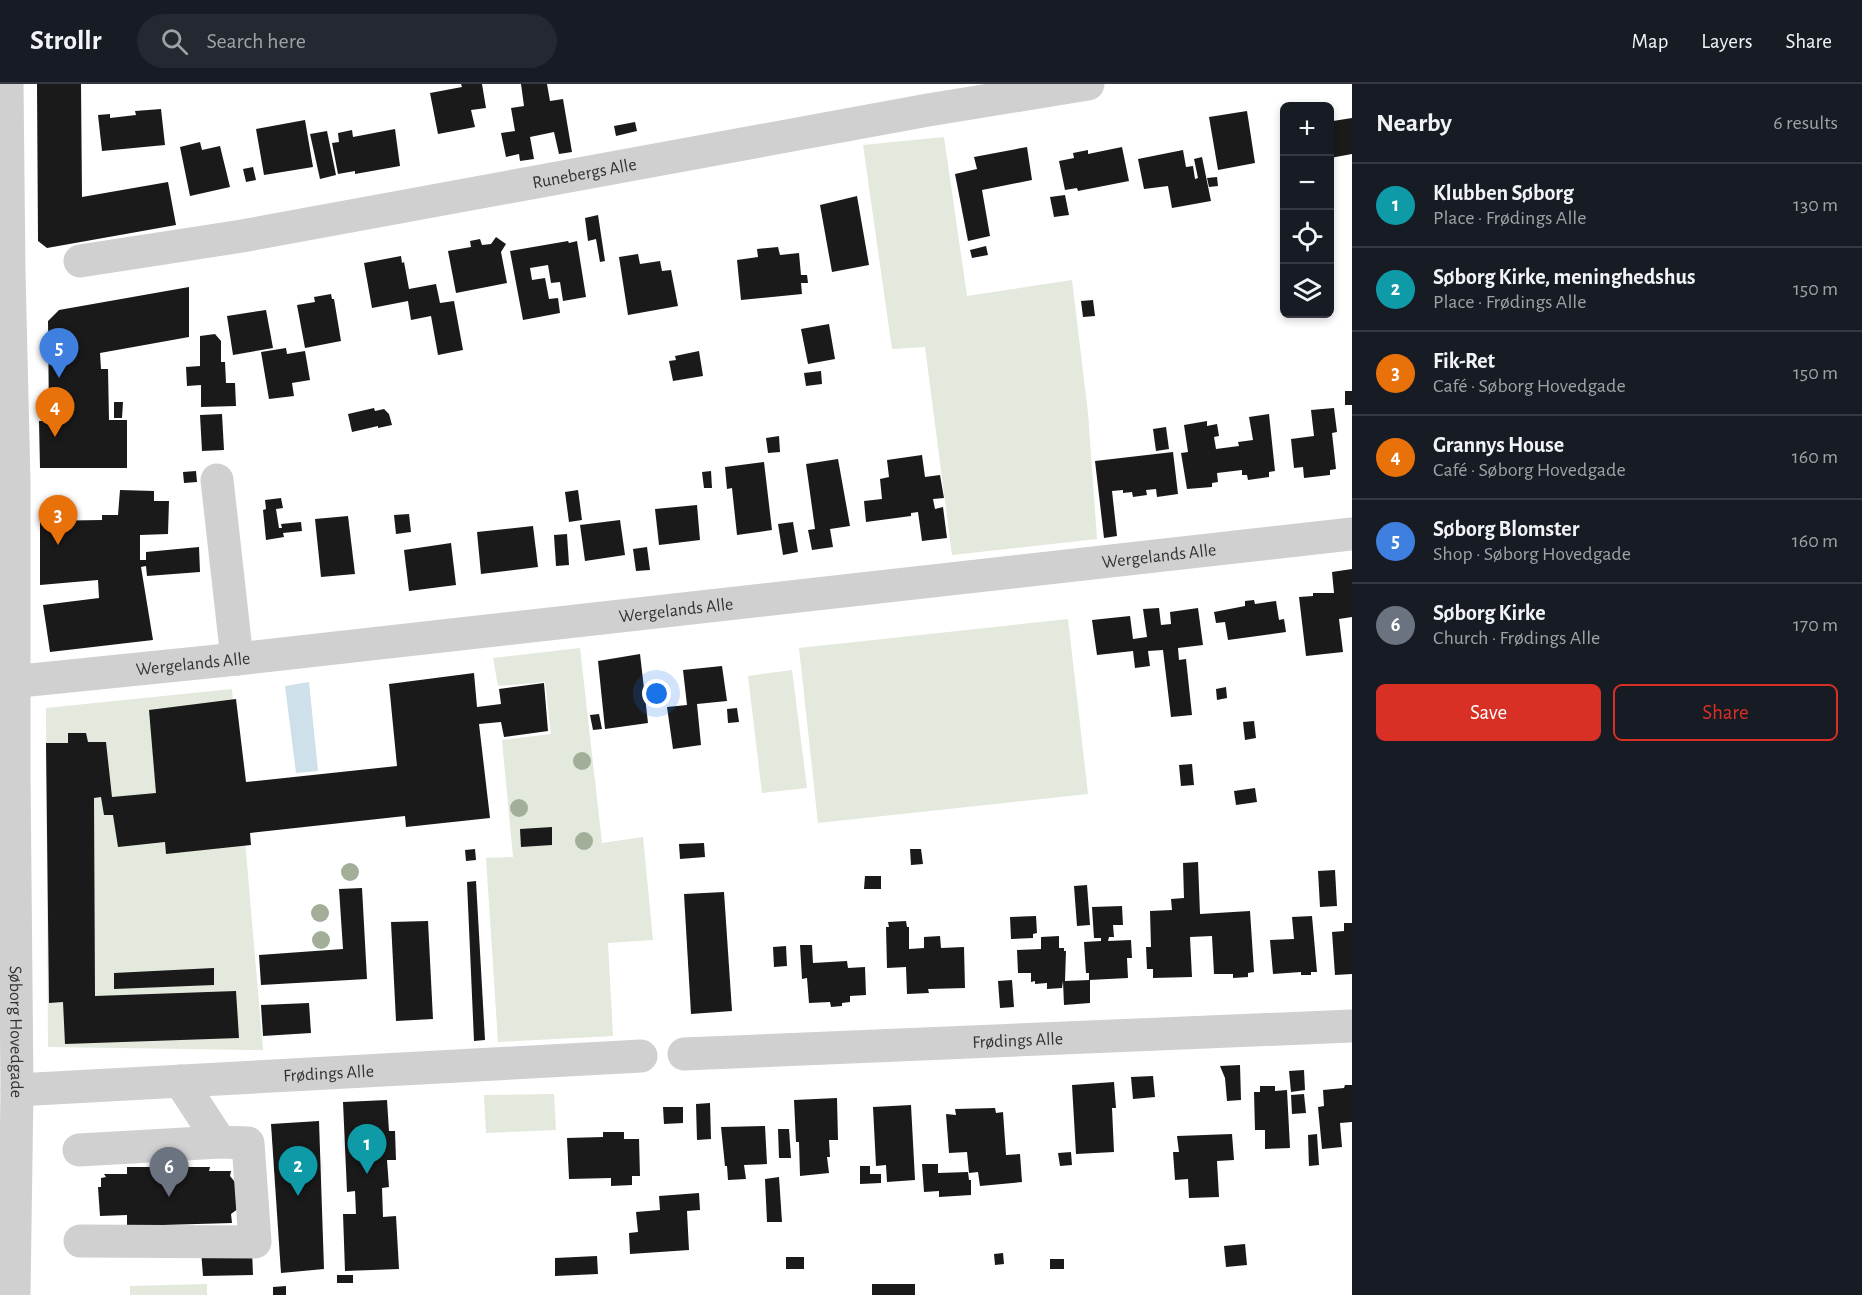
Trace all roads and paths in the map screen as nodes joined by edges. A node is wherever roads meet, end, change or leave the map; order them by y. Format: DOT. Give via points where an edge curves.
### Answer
graph roads {
  1 [pos="7,84"];
  2 [pos="1088,84"];
  3 [pos="80,261"];
  4 [pos="217,480"];
  5 [pos="1352,534"];
  6 [pos="237,659"];
  7 [pos="7,683"];
  8 [pos="1352,1026"];
  9 [pos="684,1054"];
  10 [pos="641,1056"];
  11 [pos="180,1081"];
  12 [pos="17,1090"];
  13 [pos="220,1142"];
  14 [pos="79,1150"];
  15 [pos="80,1241"];
  16 [pos="14,1295"];
  1 -- 7 [label="street, Søborg Hovedgade" via="14,405"];
  2 -- 3 [label="street, Runebergs Alle" via="242,236"];
  4 -- 6 [label="street"];
  5 -- 6 [label="street, Wergelands Alle"];
  6 -- 7 [label="street, Wergelands Alle"];
  7 -- 12 [label="street, Søborg Hovedgade"];
  8 -- 9 [label="street, Frødings Alle"];
  10 -- 11 [label="street, Frødings Alle"];
  11 -- 12 [label="street, Frødings Alle"];
  11 -- 13 [label="street"];
  12 -- 16 [label="street, Søborg Hovedgade"];
  13 -- 14 [label="street"];
  13 -- 15 [label="street" via="248,1143 255,1242"];
}
